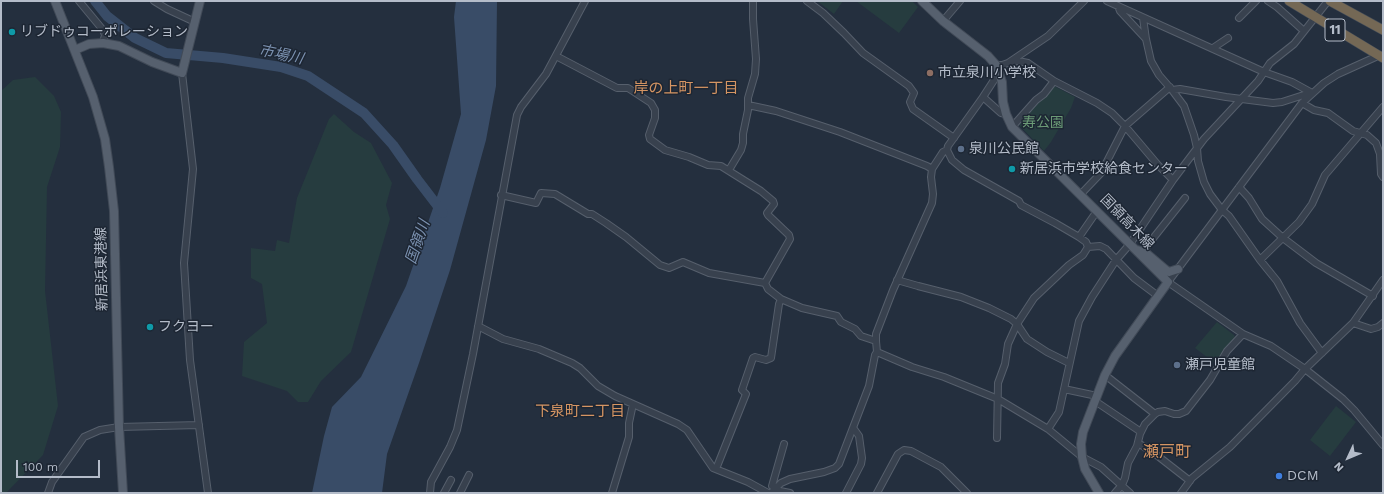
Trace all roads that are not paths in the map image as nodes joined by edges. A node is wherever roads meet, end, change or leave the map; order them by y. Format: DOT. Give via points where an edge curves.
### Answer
graph roads {
  1 [pos="55,1"];
  2 [pos="79,1"];
  3 [pos="154,1"];
  4 [pos="200,1"];
  5 [pos="585,1"];
  6 [pos="753,1"];
  7 [pos="807,1"];
  8 [pos="922,1"];
  9 [pos="960,1"];
  10 [pos="1084,1"];
  11 [pos="1107,1"];
  12 [pos="1256,1"];
  13 [pos="1268,1"];
  14 [pos="1289,1"];
  15 [pos="1329,1"];
  16 [pos="1117,4"];
  17 [pos="1143,18"];
  18 [pos="1239,18"];
  19 [pos="1315,18"];
  20 [pos="943,21"];
  21 [pos="194,24"];
  22 [pos="1383,30"];
  23 [pos="1304,31"];
  24 [pos="1228,38"];
  25 [pos="1146,39"];
  26 [pos="103,43"];
  27 [pos="1213,48"];
  28 [pos="75,50"];
  29 [pos="556,56"];
  30 [pos="1382,56"];
  31 [pos="1008,63"];
  32 [pos="996,65"];
  33 [pos="183,70"];
  34 [pos="1264,72"];
  35 [pos="1000,74"];
  36 [pos="1054,81"];
  37 [pos="1171,89"];
  38 [pos="1312,93"];
  39 [pos="983,97"];
  40 [pos="1242,99"];
  41 [pos="1302,103"];
  42 [pos="748,105"];
  43 [pos="1383,107"];
  44 [pos="1006,114"];
  45 [pos="1125,126"];
  46 [pos="1012,127"];
  47 [pos="1361,133"];
  48 [pos="954,138"];
  49 [pos="1197,148"];
  50 [pos="947,150"];
  51 [pos="932,168"];
  52 [pos="729,170"];
  53 [pos="1383,177"];
  54 [pos="1173,180"];
  55 [pos="1239,187"];
  56 [pos="1081,194"];
  57 [pos="501,195"];
  58 [pos="1185,198"];
  59 [pos="1222,210"];
  60 [pos="1097,211"];
  61 [pos="1079,237"];
  62 [pos="1283,238"];
  63 [pos="1088,247"];
  64 [pos="1136,248"];
  65 [pos="1116,260"];
  66 [pos="1260,260"];
  67 [pos="1178,269"];
  68 [pos="898,280"];
  69 [pos="1383,280"];
  70 [pos="1168,282"];
  71 [pos="765,283"];
  72 [pos="1158,296"];
  73 [pos="1373,296"];
  74 [pos="781,300"];
  75 [pos="1353,323"];
  76 [pos="1383,323"];
  77 [pos="1017,324"];
  78 [pos="478,326"];
  79 [pos="1243,334"];
  80 [pos="876,341"];
  81 [pos="877,352"];
  82 [pos="1322,353"];
  83 [pos="1069,363"];
  84 [pos="1305,369"];
  85 [pos="1105,375"];
  86 [pos="1064,389"];
  87 [pos="998,399"];
  88 [pos="1096,399"];
  89 [pos="633,404"];
  90 [pos="1155,414"];
  91 [pos="199,425"];
  92 [pos="119,427"];
  93 [pos="854,428"];
  94 [pos="1048,429"];
  95 [pos="1141,432"];
  96 [pos="997,438"];
  97 [pos="1138,443"];
  98 [pos="784,444"];
  99 [pos="1383,445"];
  100 [pos="1082,457"];
  101 [pos="716,469"];
  102 [pos="469,475"];
  103 [pos="451,480"];
  104 [pos="1190,481"];
  105 [pos="1122,485"];
  106 [pos="773,491"];
  107 [pos="48,493"];
  108 [pos="123,493"];
  109 [pos="208,493"];
  110 [pos="430,493"];
  111 [pos="444,493"];
  112 [pos="460,493"];
  113 [pos="612,493"];
  114 [pos="768,493"];
  115 [pos="790,493"];
  116 [pos="846,493"];
  117 [pos="877,493"];
  118 [pos="967,493"];
  119 [pos="1099,493"];
  120 [pos="1115,493"];
  121 [pos="1130,493"];
  122 [pos="1181,493"];
  1 -- 28 [label="main road, 新居浜東港線"];
  2 -- 26 [label="street" via="103,30"];
  3 -- 21 [label="street"];
  4 -- 21 [label="main road"];
  5 -- 29 [label="street"];
  6 -- 42 [label="street" via="756,59"];
  7 -- 48 [label="street" via="823,13 863,54 909,86 914,93 910,102 913,109"];
  8 -- 20 [label="main road, 国領高木線"];
  9 -- 20 [label="street"];
  10 -- 31 [label="street" via="1048,36"];
  11 -- 16 [label="street"];
  12 -- 18 [label="street"];
  13 -- 23 [label="street"];
  14 -- 19 [label="highway, 11"];
  15 -- 19 [label="street"];
  15 -- 22 [label="highway, 11"];
  16 -- 17 [label="street"];
  16 -- 25 [label="street" via="1120,11"];
  17 -- 25 [label="street"];
  17 -- 27 [label="street"];
  19 -- 23 [label="street"];
  19 -- 30 [label="highway, 11"];
  20 -- 32 [label="main road, 国領高木線"];
  21 -- 33 [label="main road"];
  23 -- 34 [label="street"];
  24 -- 27 [label="street"];
  25 -- 37 [label="street" via="1152,61 1159,75"];
  26 -- 28 [label="main road" via="89,44"];
  26 -- 33 [label="main road" via="119,46 152,62"];
  27 -- 34 [label="street"];
  28 -- 92 [label="main road, 新居浜東港線" via="93,97 110,168 114,211"];
  29 -- 52 [label="street" via="617,88 628,88 651,103 655,110 655,118 650,139 665,150"];
  29 -- 57 [label="street" via="517,115"];
  30 -- 38 [label="street" via="1338,74"];
  31 -- 32 [label="street"];
  31 -- 36 [label="street" via="1018,60 1028,63"];
  32 -- 35 [label="main road, 国領高木線"];
  33 -- 91 [label="street" via="193,169 184,263 190,360"];
  34 -- 38 [label="street" via="1292,82"];
  34 -- 40 [label="street"];
  35 -- 39 [label="street"];
  35 -- 44 [label="main road, 国領高木線"];
  36 -- 45 [label="street" via="1097,104"];
  36 -- 46 [label="street"];
  37 -- 40 [label="street"];
  37 -- 45 [label="street"];
  37 -- 49 [label="street" via="1184,106"];
  38 -- 40 [label="street" via="1273,103"];
  38 -- 41 [label="street"];
  39 -- 44 [label="street" via="1000,113"];
  39 -- 48 [label="street"];
  40 -- 49 [label="street"];
  41 -- 47 [label="street" via="1314,110 1328,112 1353,131"];
  41 -- 55 [label="street"];
  42 -- 51 [label="street" via="776,111 840,132"];
  42 -- 52 [label="street" via="744,143"];
  43 -- 47 [label="street"];
  44 -- 46 [label="main road, 国領高木線"];
  45 -- 54 [label="street"];
  45 -- 56 [label="street" via="1101,173"];
  46 -- 56 [label="main road, 国領高木線"];
  47 -- 53 [label="street" via="1376,143"];
  47 -- 62 [label="street" via="1325,175 1312,204"];
  48 -- 50 [label="street"];
  49 -- 54 [label="street"];
  49 -- 59 [label="street" via="1204,182 1213,200"];
  50 -- 51 [label="street"];
  50 -- 61 [label="street" via="952,160 964,170"];
  51 -- 68 [label="street" via="932,203"];
  52 -- 71 [label="street" via="773,201 774,204 767,213 789,235 790,239"];
  54 -- 64 [label="street"];
  55 -- 59 [label="street"];
  55 -- 62 [label="street" via="1262,219"];
  56 -- 60 [label="main road, 国領高木線"];
  57 -- 71 [label="street" via="536,203 542,193 554,194 606,223 660,265 669,268 684,262 709,273"];
  57 -- 78 [label="street"];
  58 -- 64 [label="street"];
  59 -- 66 [label="street"];
  59 -- 67 [label="street"];
  60 -- 61 [label="street"];
  60 -- 64 [label="main road, 国領高木線"];
  61 -- 63 [label="street"];
  62 -- 66 [label="street"];
  62 -- 73 [label="street" via="1339,277"];
  63 -- 65 [label="street" via="1100,246"];
  63 -- 77 [label="street" via="1083,255 1034,298"];
  64 -- 65 [label="street"];
  64 -- 67 [label="main road" via="1169,272"];
  64 -- 70 [label="main road, 国領高木線"];
  65 -- 72 [label="street"];
  65 -- 83 [label="street" via="1079,321"];
  66 -- 82 [label="street" via="1277,281 1300,323"];
  67 -- 70 [label="street"];
  68 -- 77 [label="street" via="961,296 990,308"];
  68 -- 80 [label="street" via="876,334"];
  69 -- 73 [label="street"];
  70 -- 72 [label="main road"];
  70 -- 79 [label="street"];
  71 -- 74 [label="street"];
  72 -- 85 [label="main road" via="1115,356"];
  73 -- 75 [label="street"];
  74 -- 80 [label="street" via="837,316 841,322 855,329 861,336"];
  74 -- 101 [label="street" via="770,358 753,358 742,390 746,394"];
  75 -- 76 [label="street" via="1371,329"];
  75 -- 82 [label="street"];
  77 -- 83 [label="street" via="1028,339"];
  77 -- 87 [label="street" via="1008,344 1005,364 998,383"];
  78 -- 89 [label="street" via="503,339 539,349 572,363 598,386"];
  78 -- 110 [label="street" via="457,430 431,482"];
  79 -- 84 [label="street" via="1271,346"];
  79 -- 90 [label="street" via="1227,351 1210,380 1186,411 1179,414 1165,411"];
  80 -- 81 [label="street"];
  81 -- 87 [label="street"];
  81 -- 93 [label="street" via="869,386"];
  82 -- 84 [label="street"];
  83 -- 86 [label="street"];
  84 -- 99 [label="street" via="1348,404"];
  84 -- 104 [label="street" via="1230,447"];
  85 -- 88 [label="main road"];
  85 -- 90 [label="street"];
  86 -- 88 [label="street"];
  86 -- 94 [label="street" via="1059,412"];
  87 -- 94 [label="street"];
  87 -- 96 [label="street"];
  88 -- 95 [label="street"];
  88 -- 100 [label="main road" via="1083,432"];
  89 -- 101 [label="street" via="688,430 710,465"];
  89 -- 113 [label="street" via="629,437"];
  90 -- 95 [label="street"];
  91 -- 92 [label="street"];
  91 -- 109 [label="street"];
  92 -- 107 [label="street" via="100,430 84,437 52,482"];
  92 -- 108 [label="main road, 新居浜東港線"];
  93 -- 106 [label="street" via="835,468 790,479"];
  93 -- 116 [label="street" via="859,436 862,458"];
  94 -- 100 [label="street"];
  95 -- 97 [label="street"];
  97 -- 104 [label="street" via="1154,452"];
  97 -- 105 [label="street" via="1128,463"];
  98 -- 106 [label="street" via="772,486"];
  100 -- 105 [label="street" via="1101,467"];
  100 -- 119 [label="main road"];
  101 -- 114 [label="street"];
  102 -- 112 [label="street"];
  103 -- 111 [label="street"];
  104 -- 122 [label="street"];
  105 -- 120 [label="street"];
  105 -- 121 [label="street"];
  106 -- 115 [label="street"];
  117 -- 118 [label="street" via="898,454 904,450 911,451 941,467"];
}
